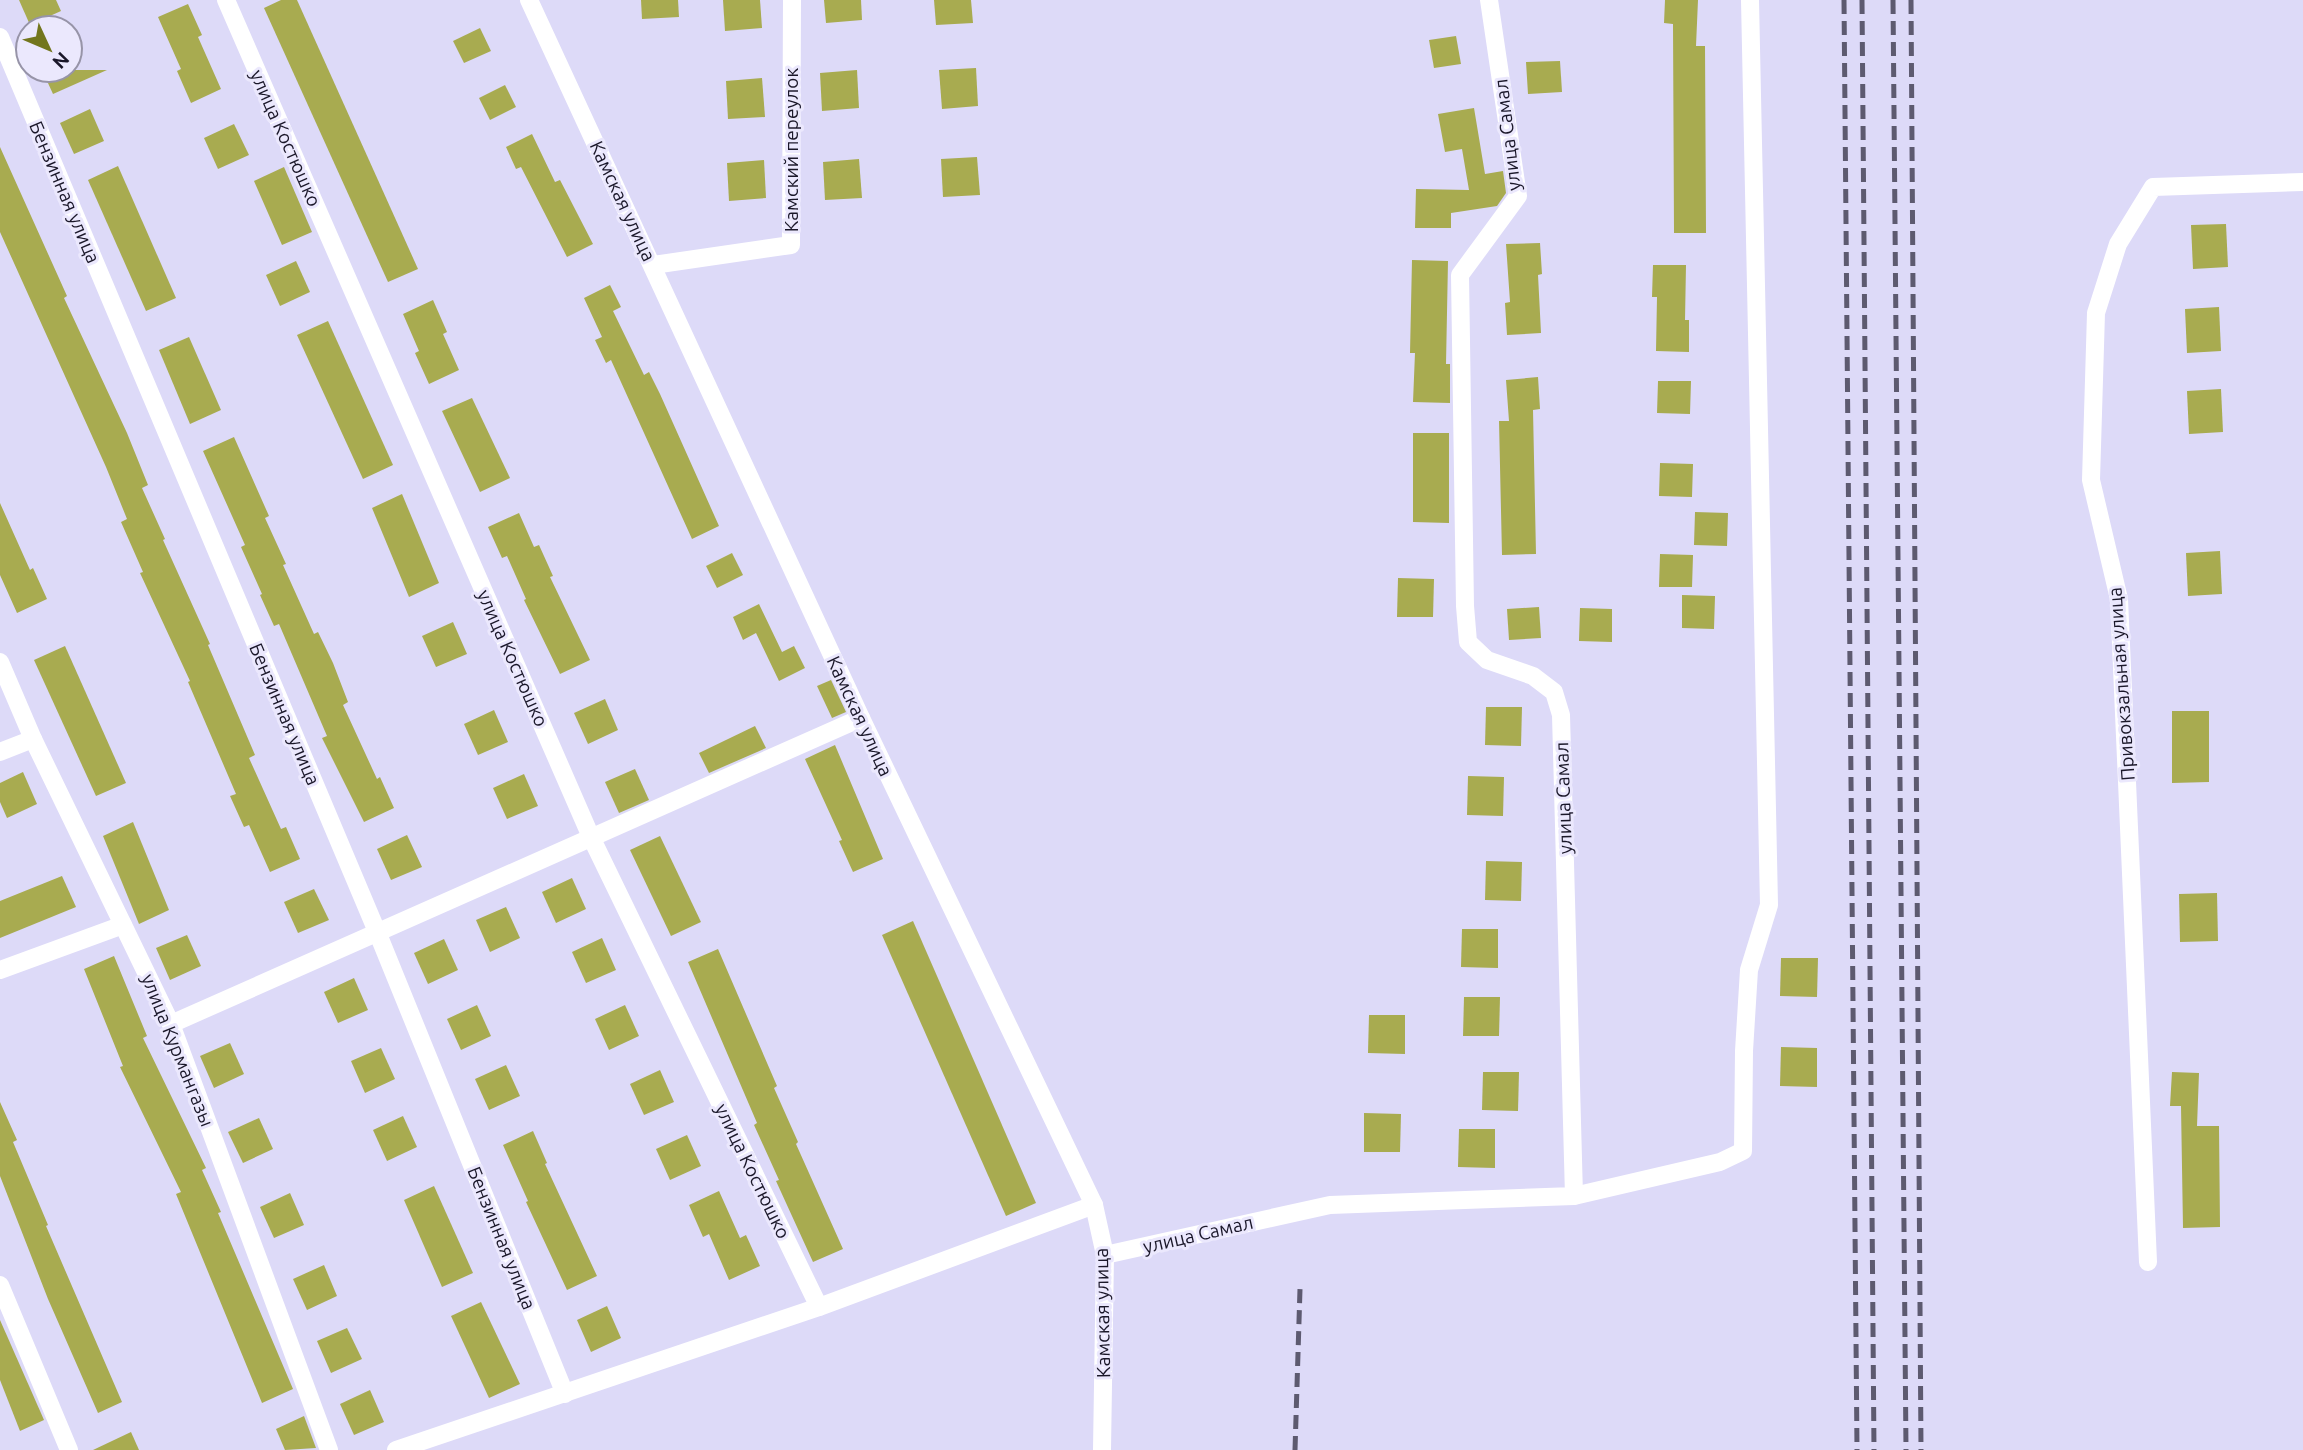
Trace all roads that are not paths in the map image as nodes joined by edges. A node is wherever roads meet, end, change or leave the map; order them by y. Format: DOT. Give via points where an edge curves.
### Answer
graph roads {
  1 [pos="226,0"];
  2 [pos="529,0"];
  3 [pos="792,0"];
  4 [pos="1489,0"];
  5 [pos="1749,0"];
  6 [pos="0,37"];
  7 [pos="2303,182"];
  8 [pos="653,265"];
  9 [pos="0,662"];
  10 [pos="860,718"];
  11 [pos="33,739"];
  12 [pos="0,752"];
  13 [pos="591,838"];
  14 [pos="123,925"];
  15 [pos="378,934"];
  16 [pos="0,970"];
  17 [pos="171,1024"];
  18 [pos="1574,1196"];
  19 [pos="1094,1205"];
  20 [pos="1105,1255"];
  21 [pos="2148,1262"];
  22 [pos="0,1285"];
  23 [pos="819,1307"];
  24 [pos="565,1394"];
  25 [pos="69,1450"];
  26 [pos="329,1450"];
  27 [pos="396,1450"];
  28 [pos="1102,1450"];
  1 -- 13 [label="street, улица Костюшко"];
  2 -- 8 [label="street, Камская улица"];
  3 -- 8 [label="street, Камский переулок" via="791,245"];
  4 -- 18 [label="street, улица Самал" via="1518,196 1460,275 1465,606 1468,642 1487,660 1533,676 1554,692 1561,715"];
  5 -- 18 [label="street" via="1769,905 1749,971 1743,1151 1720,1162"];
  6 -- 15 [label="street, Бензинная улица"];
  7 -- 21 [label="street, Привокзальная улица" via="2153,187 2118,244 2096,313 2091,480 2119,599"];
  8 -- 10 [label="street, Камская улица"];
  9 -- 11 [label="street, улица Курмангазы"];
  10 -- 13 [label="street"];
  10 -- 19 [label="street, Камская улица"];
  11 -- 12 [label="street"];
  11 -- 14 [label="street, улица Курмангазы"];
  13 -- 15 [label="street"];
  13 -- 23 [label="street, улица Костюшко"];
  14 -- 16 [label="street"];
  14 -- 17 [label="street, улица Курмангазы"];
  15 -- 17 [label="street"];
  15 -- 24 [label="street, Бензинная улица"];
  17 -- 26 [label="street, улица Курмангазы"];
  18 -- 20 [label="street, улица Самал" via="1330,1205"];
  19 -- 20 [label="street, Камская улица"];
  19 -- 23 [label="street"];
  20 -- 28 [label="street, Камская улица"];
  22 -- 25 [label="street"];
  23 -- 24 [label="street"];
  24 -- 27 [label="street"];
}
